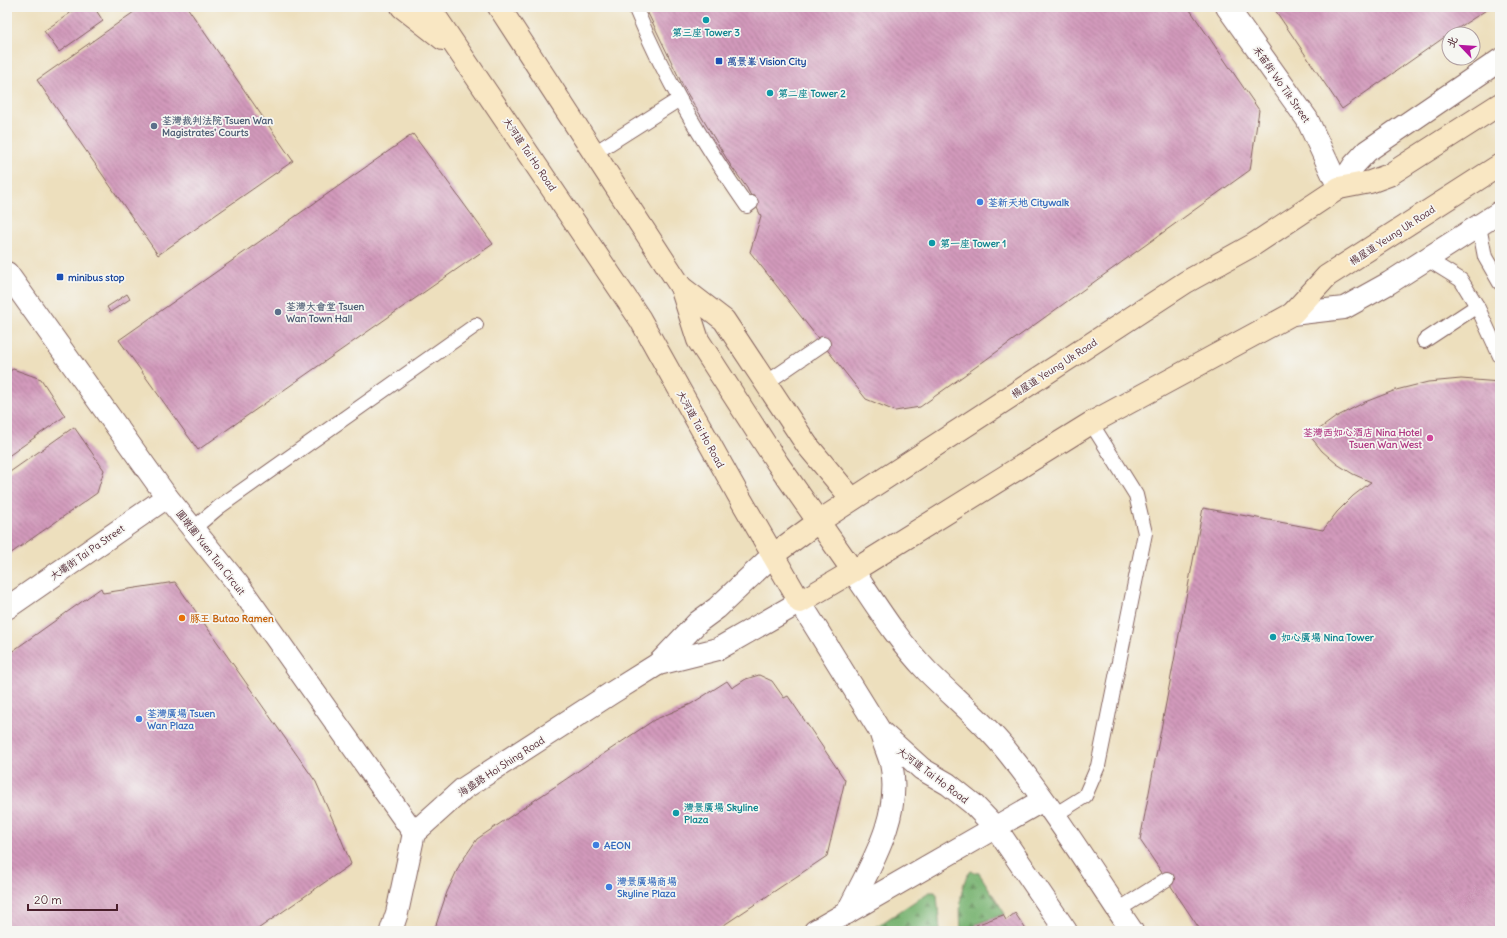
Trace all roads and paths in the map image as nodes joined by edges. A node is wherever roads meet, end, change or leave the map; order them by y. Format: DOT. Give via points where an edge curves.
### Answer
graph roads {
  1 [pos="402,7"];
  2 [pos="429,7"];
  3 [pos="1227,7"];
  4 [pos="500,8"];
  5 [pos="641,13"];
  6 [pos="461,53"];
  7 [pos="1500,60"];
  8 [pos="678,100"];
  9 [pos="1500,104"];
  10 [pos="593,154"];
  11 [pos="1500,165"];
  12 [pos="1339,188"];
  13 [pos="751,203"];
  14 [pos="1500,212"];
  15 [pos="1478,226"];
  16 [pos="1427,259"];
  17 [pos="7,273"];
  18 [pos="1500,283"];
  19 [pos="681,287"];
  20 [pos="13,296"];
  21 [pos="1477,306"];
  22 [pos="1292,314"];
  23 [pos="476,325"];
  24 [pos="1424,341"];
  25 [pos="823,344"];
  26 [pos="1500,356"];
  27 [pos="766,383"];
  28 [pos="1091,423"];
  29 [pos="167,497"];
  30 [pos="852,499"];
  31 [pos="818,522"];
  32 [pos="194,528"];
  33 [pos="773,555"];
  34 [pos="853,572"];
  35 [pos="800,602"];
  36 [pos="7,608"];
  37 [pos="658,664"];
  38 [pos="880,731"];
  39 [pos="1048,808"];
  40 [pos="996,828"];
  41 [pos="414,833"];
  42 [pos="1166,879"];
  43 [pos="1118,910"];
  44 [pos="847,913"];
  45 [pos="391,931"];
  46 [pos="815,931"];
  47 [pos="1066,931"];
  48 [pos="1132,931"];
  1 -- 6 [label="main road"];
  2 -- 6 [label="main road, 大河道 Tai Ho Road"];
  3 -- 12 [label="street, 禾笛街 Wo Tik Street" via="1307,119"];
  4 -- 10 [label="main road"];
  5 -- 8 [label="lane"];
  6 -- 33 [label="main road, 大河道 Tai Ho Road" via="640,319"];
  7 -- 12 [label="street, 楊屋道 Yeung Uk Road" via="1367,151"];
  8 -- 10 [label="lane"];
  8 -- 13 [label="lane" via="720,159 747,206"];
  9 -- 12 [label="main road, 楊屋道 Yeung Uk Road" via="1389,175"];
  10 -- 19 [label="main road"];
  11 -- 22 [label="main road, 楊屋道 Yeung Uk Road" via="1327,276"];
  12 -- 30 [label="main road, 楊屋道 Yeung Uk Road" via="1253,245 1186,282"];
  14 -- 15 [label="street, 楊屋道 Yeung Uk Road"];
  15 -- 16 [label="street, 楊屋道 Yeung Uk Road"];
  15 -- 18 [label="lane" via="1485,257"];
  16 -- 21 [label="lane" via="1461,280"];
  16 -- 22 [label="street, 楊屋道 Yeung Uk Road" via="1344,308"];
  17 -- 20 [label="street, 圓墩圍 Yuen Tun Circuit"];
  19 -- 27 [label="main road" via="724,320"];
  19 -- 31 [label="main road" via="698,340"];
  20 -- 29 [label="street, 圓墩圍 Yuen Tun Circuit"];
  21 -- 24 [label="lane"];
  21 -- 26 [label="lane"];
  22 -- 28 [label="main road, 楊屋道 Yeung Uk Road"];
  23 -- 32 [label="lane" via="219,507"];
  25 -- 27 [label="lane"];
  27 -- 30 [label="main road" via="807,445"];
  28 -- 34 [label="main road, 楊屋道 Yeung Uk Road"];
  28 -- 39 [label="lane" via="1136,495 1145,533 1098,766 1085,796"];
  29 -- 32 [label="street, 圓墩圍 Yuen Tun Circuit"];
  29 -- 36 [label="street, 大壩街 Tai Pa Street"];
  30 -- 31 [label="main road, 楊屋道 Yeung Uk Road"];
  31 -- 33 [label="main road, 楊屋道 Yeung Uk Road"];
  31 -- 34 [label="main road"];
  32 -- 41 [label="street, 圓墩圍 Yuen Tun Circuit" via="237,583"];
  33 -- 35 [label="main road, 大河道 Tai Ho Road"];
  33 -- 37 [label="street, 海盛路 Hoi Shing Road" via="717,608 698,622"];
  34 -- 35 [label="main road, 楊屋道 Yeung Uk Road"];
  34 -- 39 [label="street" via="903,644 927,671 989,730 1010,754"];
  35 -- 37 [label="street, 海盛路 Hoi Shing Road" via="718,649"];
  35 -- 38 [label="street, 大河道 Tai Ho Road"];
  37 -- 41 [label="street, 海盛路 Hoi Shing Road" via="463,789"];
  38 -- 40 [label="street, 大河道 Tai Ho Road" via="922,769 948,784 973,804"];
  38 -- 44 [label="street" via="891,764 892,803 880,844"];
  39 -- 40 [label="street"];
  39 -- 43 [label="street"];
  40 -- 44 [label="street"];
  40 -- 47 [label="street, 大河道 Tai Ho Road"];
  41 -- 45 [label="street"];
  42 -- 43 [label="lane"];
  43 -- 48 [label="street"];
  44 -- 46 [label="street"];
}
